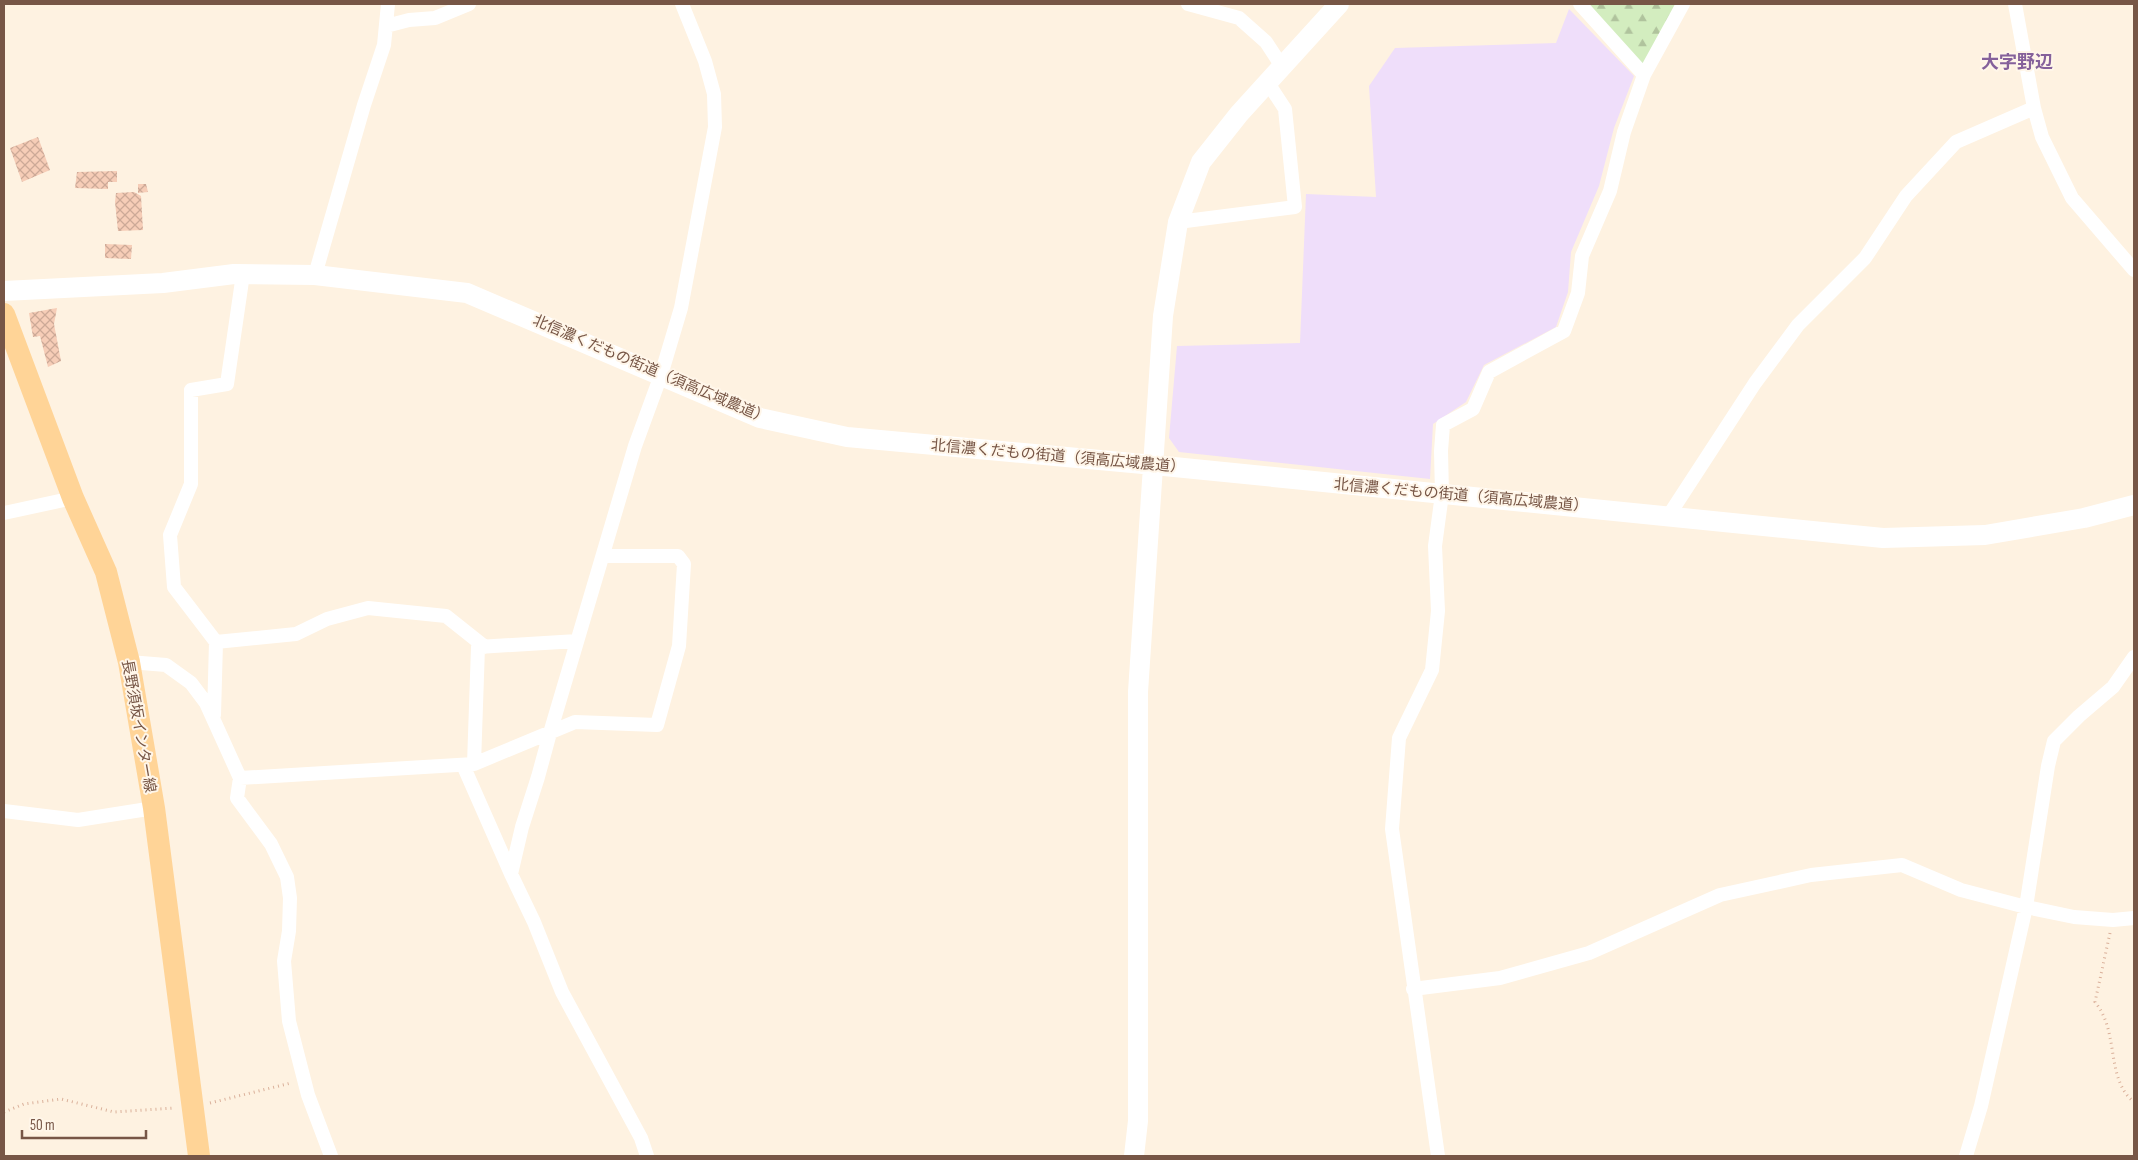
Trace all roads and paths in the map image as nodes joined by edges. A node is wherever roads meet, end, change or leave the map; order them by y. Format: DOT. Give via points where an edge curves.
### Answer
graph roads {
  1 [pos="388,4"];
  2 [pos="469,4"];
  3 [pos="682,4"];
  4 [pos="1188,4"];
  5 [pos="1339,4"];
  6 [pos="1580,4"];
  7 [pos="1683,4"];
  8 [pos="2015,4"];
  9 [pos="386,26"];
  10 [pos="1282,68"];
  11 [pos="1644,75"];
  12 [pos="1268,83"];
  13 [pos="2034,108"];
  14 [pos="1178,222"];
  15 [pos="2134,270"];
  16 [pos="243,274"];
  17 [pos="315,275"];
  18 [pos="4,291"];
  19 [pos="4,314"];
  20 [pos="661,374"];
  21 [pos="1154,465"];
  22 [pos="1442,494"];
  23 [pos="73,498"];
  24 [pos="2134,505"];
  25 [pos="4,512"];
  26 [pos="1669,515"];
  27 [pos="603,556"];
  28 [pos="577,641"];
  29 [pos="216,642"];
  30 [pos="485,647"];
  31 [pos="2134,657"];
  32 [pos="129,662"];
  33 [pos="214,720"];
  34 [pos="550,733"];
  35 [pos="468,765"];
  36 [pos="240,778"];
  37 [pos="154,808"];
  38 [pos="4,811"];
  39 [pos="511,874"];
  40 [pos="2026,906"];
  41 [pos="2134,918"];
  42 [pos="2114,920"];
  43 [pos="1413,989"];
  44 [pos="304,1080"];
  45 [pos="2134,1102"];
  46 [pos="193,1107"];
  47 [pos="4,1112"];
  48 [pos="199,1156"];
  49 [pos="331,1156"];
  50 [pos="647,1156"];
  51 [pos="1134,1156"];
  52 [pos="1438,1156"];
  53 [pos="1966,1156"];
  1 -- 9 [label="street"];
  2 -- 9 [label="street" via="435,18"];
  3 -- 20 [label="street" via="705,61 714,94 715,127 681,308"];
  4 -- 10 [label="street" via="1239,18 1266,42"];
  5 -- 10 [label="street"];
  6 -- 11 [label="street"];
  7 -- 11 [label="street"];
  8 -- 13 [label="street"];
  9 -- 17 [label="street" via="384,45"];
  10 -- 12 [label="street"];
  11 -- 22 [label="street" via="1624,132 1610,191 1582,256 1578,293 1564,331 1489,372 1473,409 1443,425"];
  12 -- 14 [label="street" via="1200,162"];
  12 -- 14 [label="street" via="1285,110 1295,207"];
  13 -- 15 [label="street" via="2042,137 2072,198"];
  13 -- 26 [label="street" via="1956,142 1906,196 1865,258 1798,324 1755,383"];
  14 -- 21 [label="street" via="1163,316"];
  16 -- 17 [label="street, 北信濃くだもの街道（須高広域農道）"];
  16 -- 18 [label="street, 北信濃くだもの街道（須高広域農道）" via="163,283"];
  16 -- 29 [label="street" via="227,384 192,390 191,484 170,535 174,586"];
  17 -- 20 [label="street, 北信濃くだもの街道（須高広域農道）" via="467,293"];
  19 -- 23 [label="main road, 長野須坂インター線"];
  20 -- 21 [label="street, 北信濃くだもの街道（須高広域農道）" via="760,418 847,437"];
  20 -- 27 [label="street" via="635,446"];
  21 -- 22 [label="street, 北信濃くだもの街道（須高広域農道）"];
  21 -- 51 [label="street" via="1138,692 1138,1121"];
  22 -- 26 [label="street, 北信濃くだもの街道（須高広域農道）"];
  22 -- 43 [label="street" via="1435,546 1438,611 1432,670 1399,738 1392,829"];
  23 -- 25 [label="street"];
  23 -- 32 [label="main road, 長野須坂インター線" via="106,572"];
  24 -- 26 [label="street, 北信濃くだもの街道（須高広域農道）" via="2084,518 1985,535 1892,537"];
  27 -- 28 [label="street"];
  27 -- 34 [label="street" via="678,556 684,564 679,646 657,725 575,722"];
  28 -- 30 [label="street"];
  28 -- 34 [label="street"];
  29 -- 30 [label="street" via="296,634 327,620 368,608 446,616"];
  29 -- 33 [label="street"];
  30 -- 35 [label="street" via="478,647"];
  31 -- 40 [label="street" via="2113,687 2054,742"];
  32 -- 33 [label="street" via="166,665 191,683"];
  32 -- 37 [label="main road, 長野須坂インター線"];
  33 -- 36 [label="street"];
  34 -- 35 [label="street"];
  34 -- 39 [label="street"];
  35 -- 36 [label="street"];
  35 -- 39 [label="street"];
  36 -- 44 [label="street" via="237,798 271,844 287,877 289,931 284,961 289,1021"];
  37 -- 38 [label="street" via="78,820"];
  37 -- 46 [label="main road, 長野須坂インター線"];
  39 -- 50 [label="street" via="562,992 641,1138"];
  40 -- 42 [label="street" via="2074,917"];
  40 -- 43 [label="street" via="1961,890 1902,865 1812,875 1720,895 1589,954 1500,978"];
  40 -- 53 [label="street" via="1981,1106"];
  41 -- 42 [label="street"];
  42 -- 45 [label="path" via="2095,1002 2104,1013 2118,1081"];
  43 -- 52 [label="street"];
  44 -- 46 [label="path"];
  44 -- 49 [label="street"];
  46 -- 47 [label="path" via="114,1112 61,1099 24,1104"];
  46 -- 48 [label="main road, 長野須坂インター線"];
}
